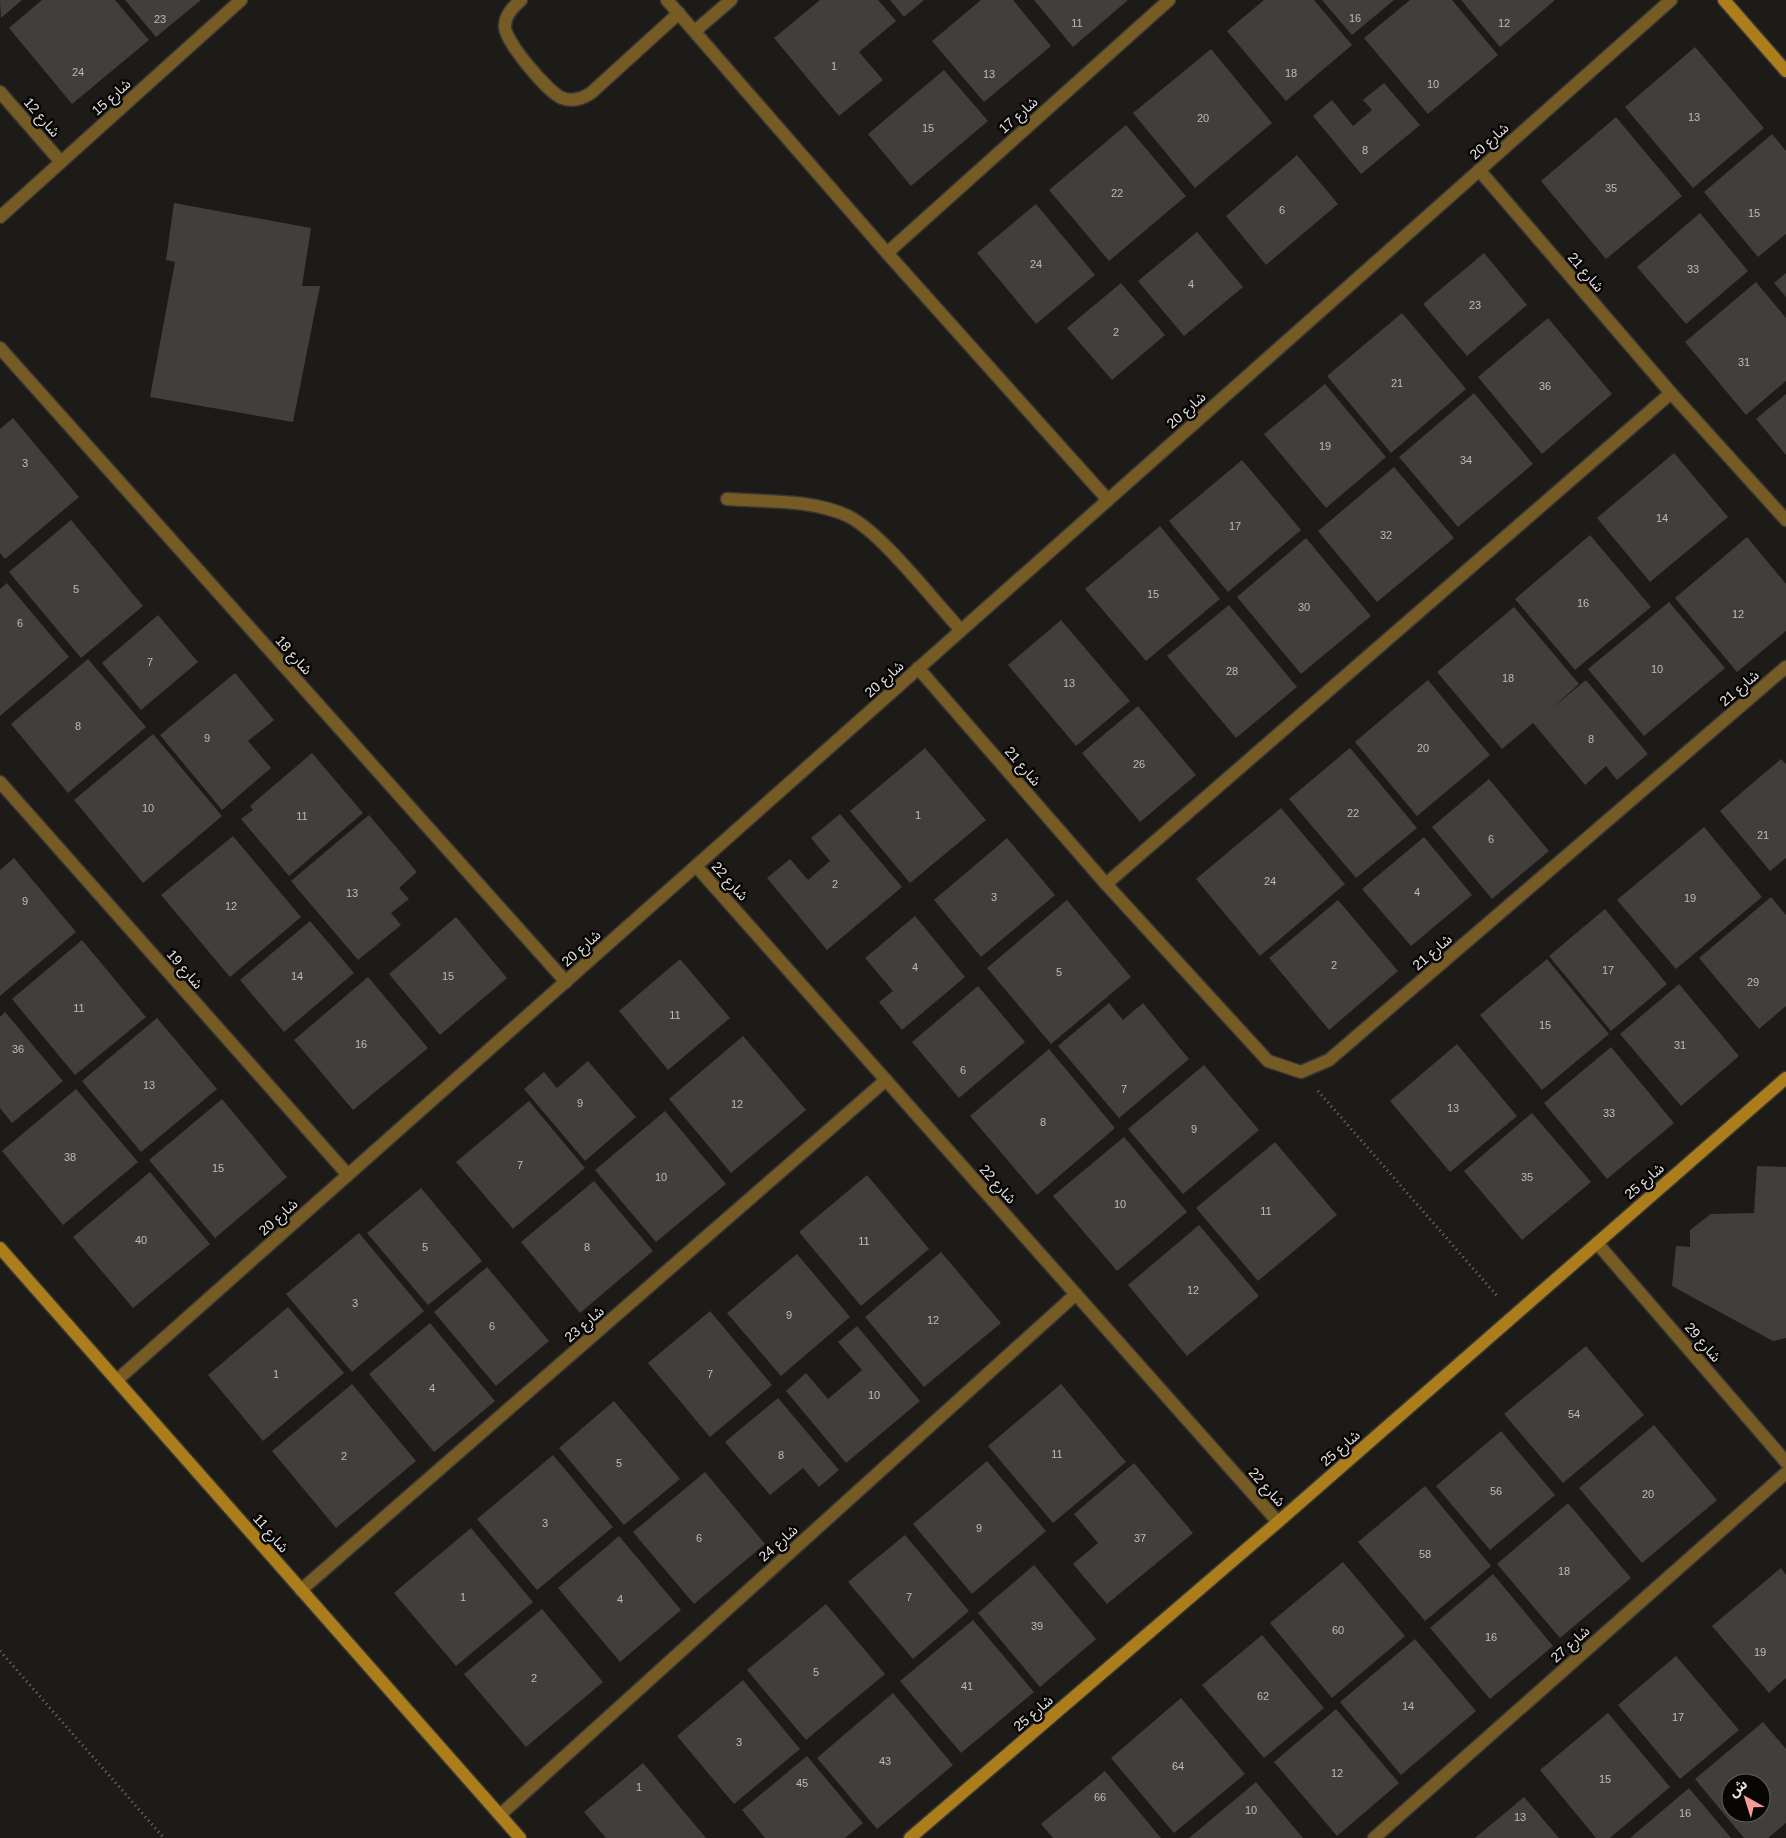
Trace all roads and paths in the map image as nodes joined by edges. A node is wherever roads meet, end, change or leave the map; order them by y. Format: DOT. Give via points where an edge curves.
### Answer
graph roads {
  1 [pos="241,0"];
  2 [pos="521,0"];
  3 [pos="667,0"];
  4 [pos="731,0"];
  5 [pos="1168,0"];
  6 [pos="1671,0"];
  7 [pos="1724,0"];
  8 [pos="679,13"];
  9 [pos="695,31"];
  10 [pos="1786,71"];
  11 [pos="0,92"];
  12 [pos="61,162"];
  13 [pos="1479,170"];
  14 [pos="0,216"];
  15 [pos="887,253"];
  16 [pos="0,348"];
  17 [pos="1671,393"];
  18 [pos="727,499"];
  19 [pos="1108,500"];
  20 [pos="1786,520"];
  21 [pos="961,630"];
  22 [pos="1786,667"];
  23 [pos="918,668"];
  24 [pos="0,782"];
  25 [pos="696,866"];
  26 [pos="1106,884"];
  27 [pos="566,982"];
  28 [pos="1301,1072"];
  29 [pos="1786,1078"];
  30 [pos="886,1080"];
  31 [pos="348,1175"];
  32 [pos="1597,1242"];
  33 [pos="0,1248"];
  34 [pos="1076,1294"];
  35 [pos="1514,1315"];
  36 [pos="117,1380"];
  37 [pos="1786,1462"];
  38 [pos="1786,1472"];
  39 [pos="1278,1522"];
  40 [pos="301,1590"];
  41 [pos="0,1650"];
  42 [pos="500,1815"];
  43 [pos="164,1838"];
  44 [pos="520,1838"];
  45 [pos="910,1838"];
  46 [pos="1374,1838"];
  1 -- 12 [label="street, شارع 15"];
  2 -- 8 [label="street" via="508,16 506,36 553,91 572,100 582,99 591,93"];
  3 -- 8 [label="street"];
  4 -- 9 [label="street"];
  5 -- 15 [label="street, شارع 17"];
  6 -- 13 [label="street, شارع 20"];
  7 -- 10 [label="street"];
  8 -- 9 [label="street"];
  9 -- 15 [label="street"];
  11 -- 12 [label="street, شارع 12"];
  12 -- 14 [label="street, شارع 15"];
  13 -- 17 [label="street, شارع 21"];
  13 -- 19 [label="street, شارع 20"];
  15 -- 19 [label="street"];
  16 -- 27 [label="street, شارع 18"];
  17 -- 20 [label="street, شارع 21"];
  17 -- 26 [label="street"];
  18 -- 21 [label="street" via="813,505 848,517 878,538"];
  19 -- 21 [label="street, شارع 20"];
  21 -- 23 [label="street, شارع 20"];
  22 -- 28 [label="street, شارع 21" via="1329,1060"];
  23 -- 25 [label="street, شارع 20"];
  23 -- 26 [label="street, شارع 21"];
  24 -- 31 [label="street, شارع 19"];
  25 -- 27 [label="street, شارع 20"];
  25 -- 30 [label="street, شارع 22"];
  26 -- 28 [label="street, شارع 21" via="1268,1061"];
  27 -- 31 [label="street, شارع 20"];
  28 -- 35 [label="path"];
  29 -- 32 [label="street, شارع 25"];
  30 -- 34 [label="street, شارع 22"];
  30 -- 40 [label="street, شارع 23"];
  31 -- 36 [label="street, شارع 20"];
  32 -- 35 [label="street, شارع 25"];
  32 -- 37 [label="street, شارع 29"];
  33 -- 36 [label="street, شارع 11"];
  34 -- 39 [label="street, شارع 22"];
  34 -- 42 [label="street, شارع 24"];
  35 -- 39 [label="street, شارع 25"];
  36 -- 40 [label="street, شارع 11"];
  38 -- 46 [label="street, شارع 27"];
  39 -- 45 [label="street, شارع 25"];
  40 -- 42 [label="street, شارع 11"];
  41 -- 43 [label="path"];
  42 -- 44 [label="street, شارع 11"];
}
